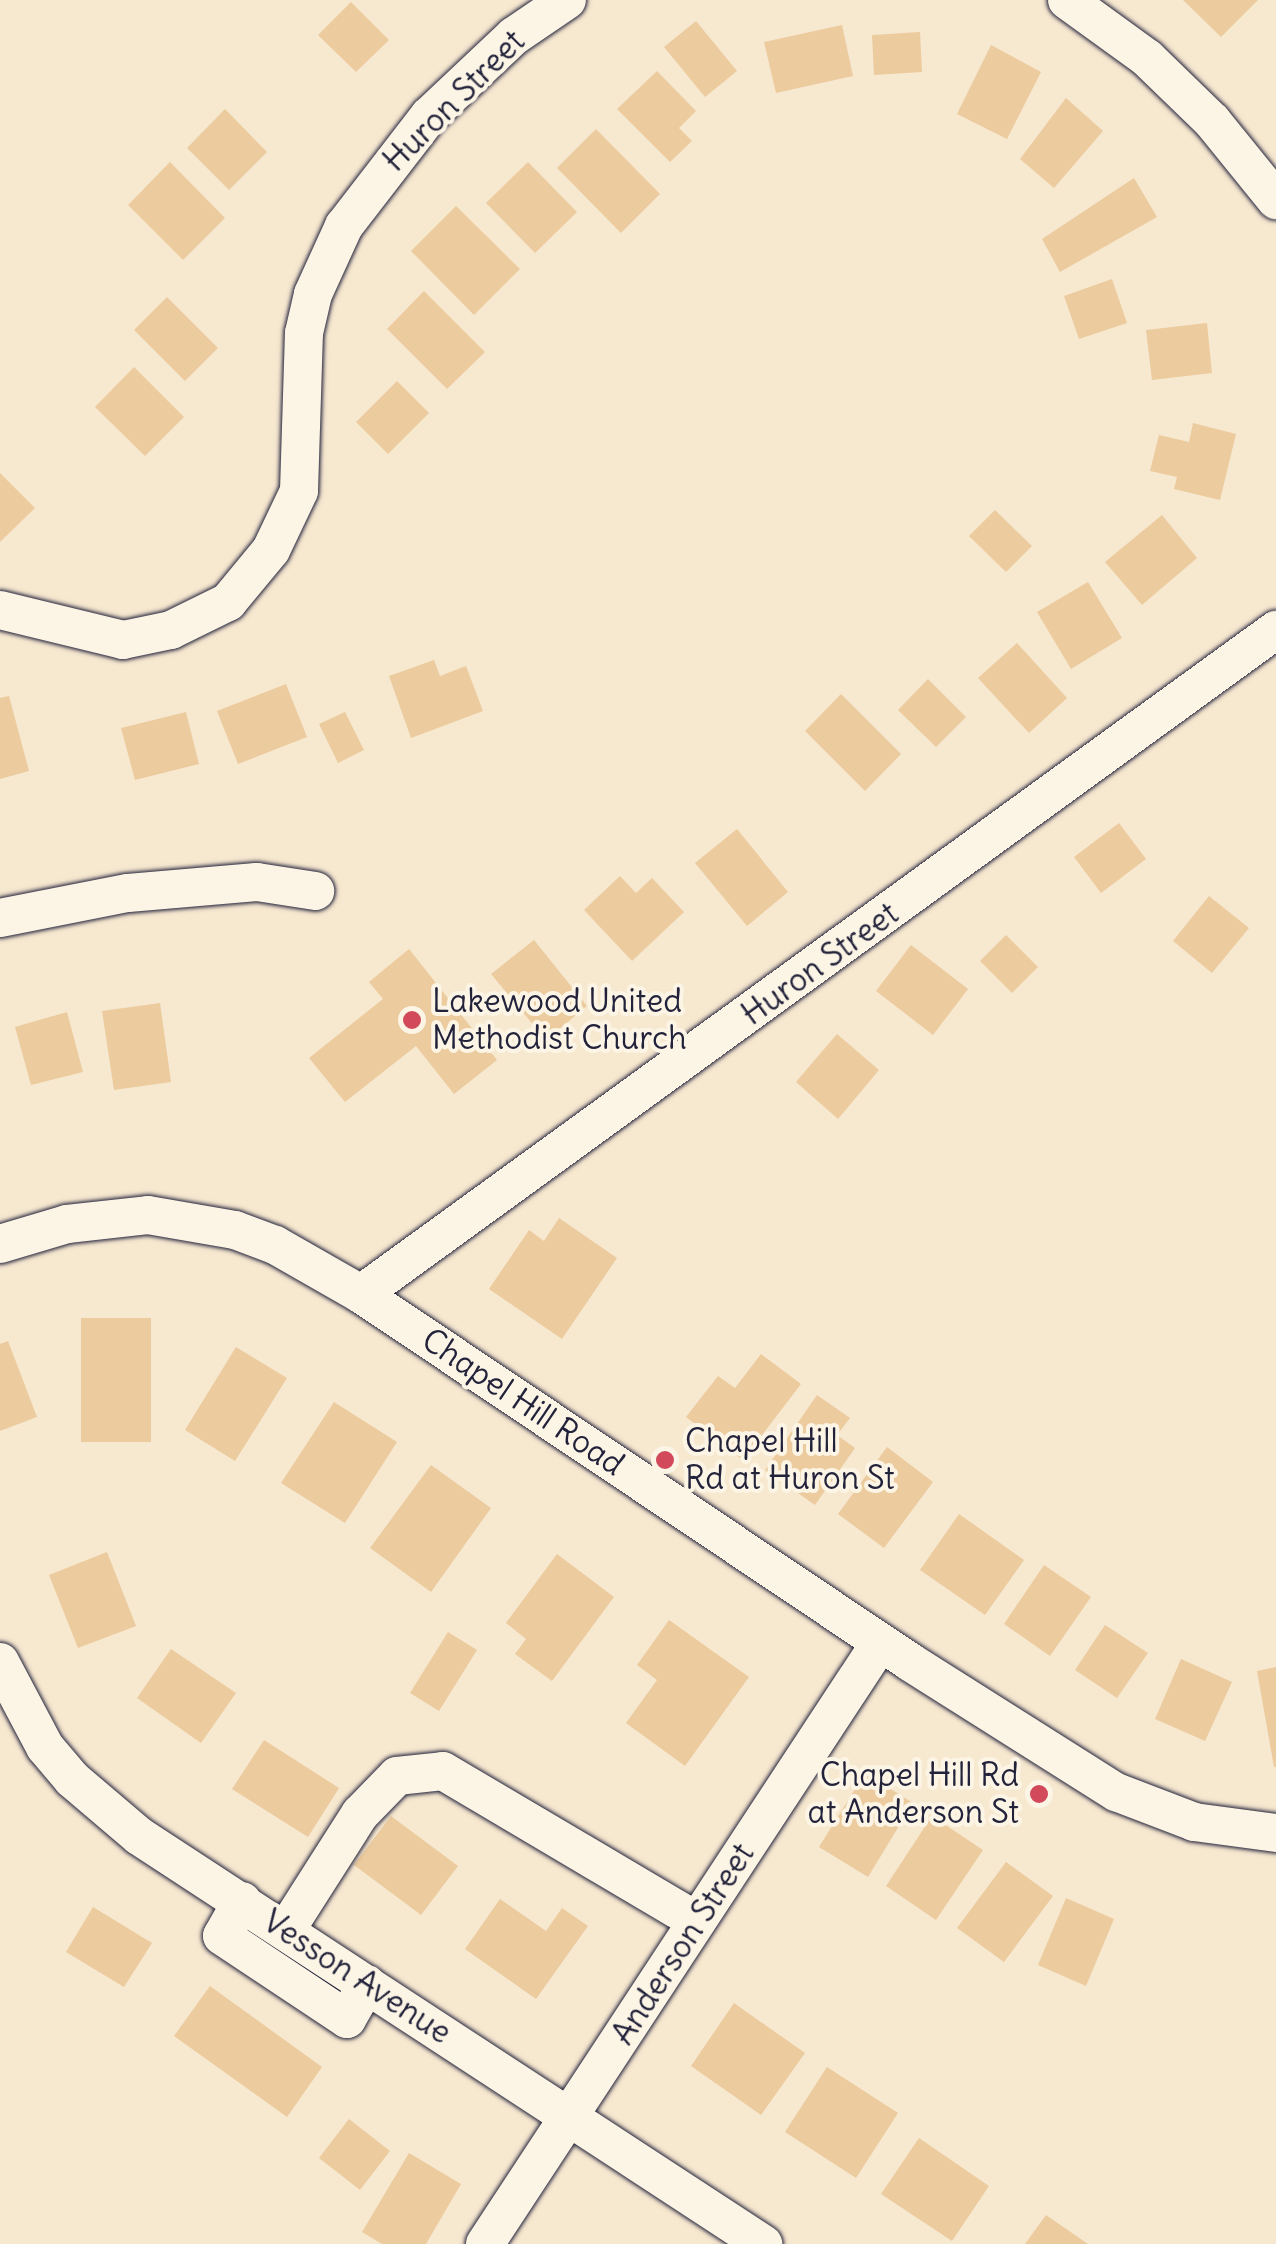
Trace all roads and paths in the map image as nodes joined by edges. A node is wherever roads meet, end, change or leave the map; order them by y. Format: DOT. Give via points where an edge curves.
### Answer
graph roads {
  1 [pos="567,0"];
  2 [pos="1067,0"];
  3 [pos="1276,200"];
  4 [pos="0,610"];
  5 [pos="1276,630"];
  6 [pos="315,892"];
  7 [pos="0,918"];
  8 [pos="0,1244"];
  9 [pos="361,1294"];
  10 [pos="880,1642"];
  11 [pos="0,1662"];
  12 [pos="1276,1833"];
  13 [pos="242,1901"];
  14 [pos="697,1921"];
  15 [pos="286,1930"];
  16 [pos="367,1984"];
  17 [pos="570,2118"];
  18 [pos="485,2244"];
  19 [pos="763,2244"];
  1 -- 4 [label="street, Huron Street" via="514,36 429,116 344,226 313,294 304,333 299,491 271,550 228,602 171,630 123,640"];
  2 -- 3 [label="street" via="1147,58"];
  5 -- 9 [label="street, Huron Street"];
  6 -- 7 [label="street" via="257,882 128,893"];
  8 -- 9 [label="street, Chapel Hill Road" via="109,1217 196,1221 275,1244"];
  9 -- 10 [label="street, Chapel Hill Road"];
  10 -- 12 [label="street, Chapel Hill Road" via="1116,1792 1194,1822"];
  10 -- 14 [label="street, Anderson Street"];
  11 -- 13 [label="street, Vesson Avenue" via="22,1711 72,1779 139,1836"];
  13 -- 15 [label="street, Vesson Avenue"];
  13 -- 16 [label="street" via="222,1936 347,2019"];
  14 -- 15 [label="street" via="443,1771 397,1776 360,1814"];
  14 -- 17 [label="street, Anderson Street"];
  15 -- 16 [label="street, Vesson Avenue"];
  16 -- 17 [label="street, Vesson Avenue"];
  17 -- 18 [label="street, Anderson Street"];
  17 -- 19 [label="street, Vesson Avenue"];
}
